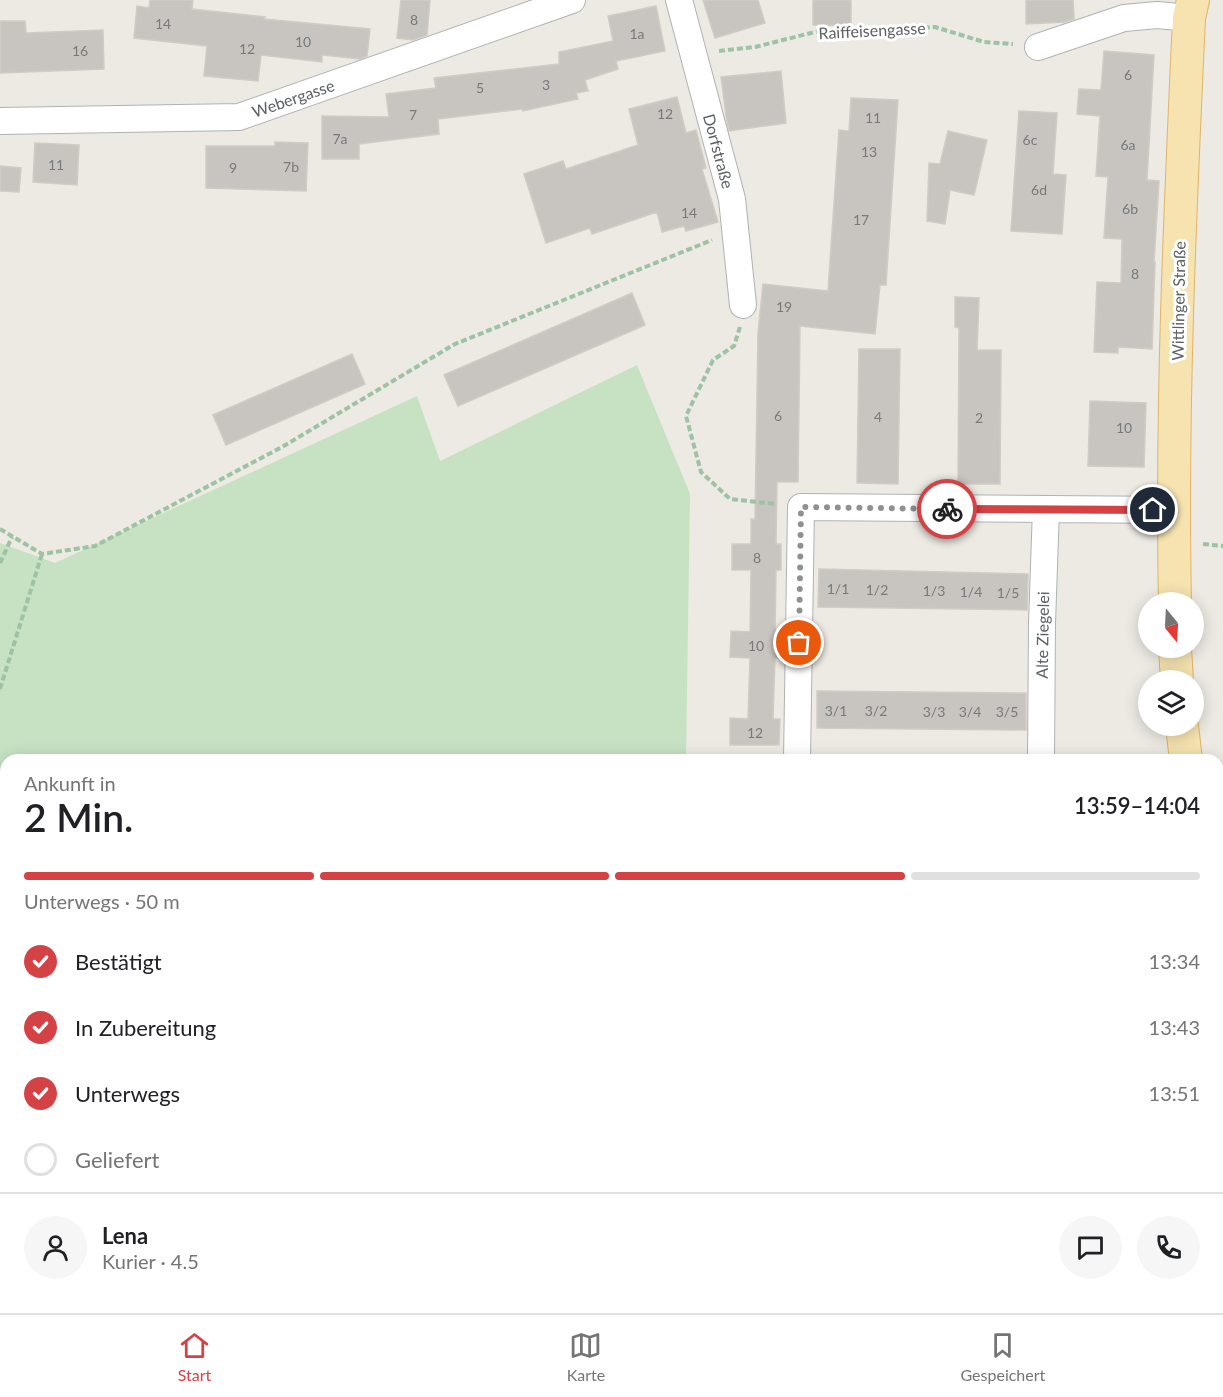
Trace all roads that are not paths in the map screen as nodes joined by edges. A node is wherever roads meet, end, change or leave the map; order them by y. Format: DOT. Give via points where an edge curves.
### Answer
graph roads {
  1 [pos="572,0"];
  2 [pos="679,0"];
  3 [pos="1191,9"];
  4 [pos="1038,47"];
  5 [pos="0,122"];
  6 [pos="742,305"];
  7 [pos="1046,509"];
  8 [pos="1174,510"];
  9 [pos="1175,592"];
  10 [pos="1183,736"];
  11 [pos="797,754"];
  12 [pos="1041,754"];
  13 [pos="1185,754"];
  1 -- 5 [label="street, Webergasse" via="239,117"];
  2 -- 6 [label="street, Dorfstraße" via="732,199"];
  3 -- 4 [label="street" via="1124,18"];
  3 -- 8 [label="main road, Wittlinger Straße" via="1178,268"];
  7 -- 8 [label="street"];
  7 -- 11 [label="street" via="801,507"];
  7 -- 12 [label="street, Alte Ziegelei"];
  8 -- 9 [label="main road, Wittlinger Straße"];
  10 -- 13 [label="main road"];
}
